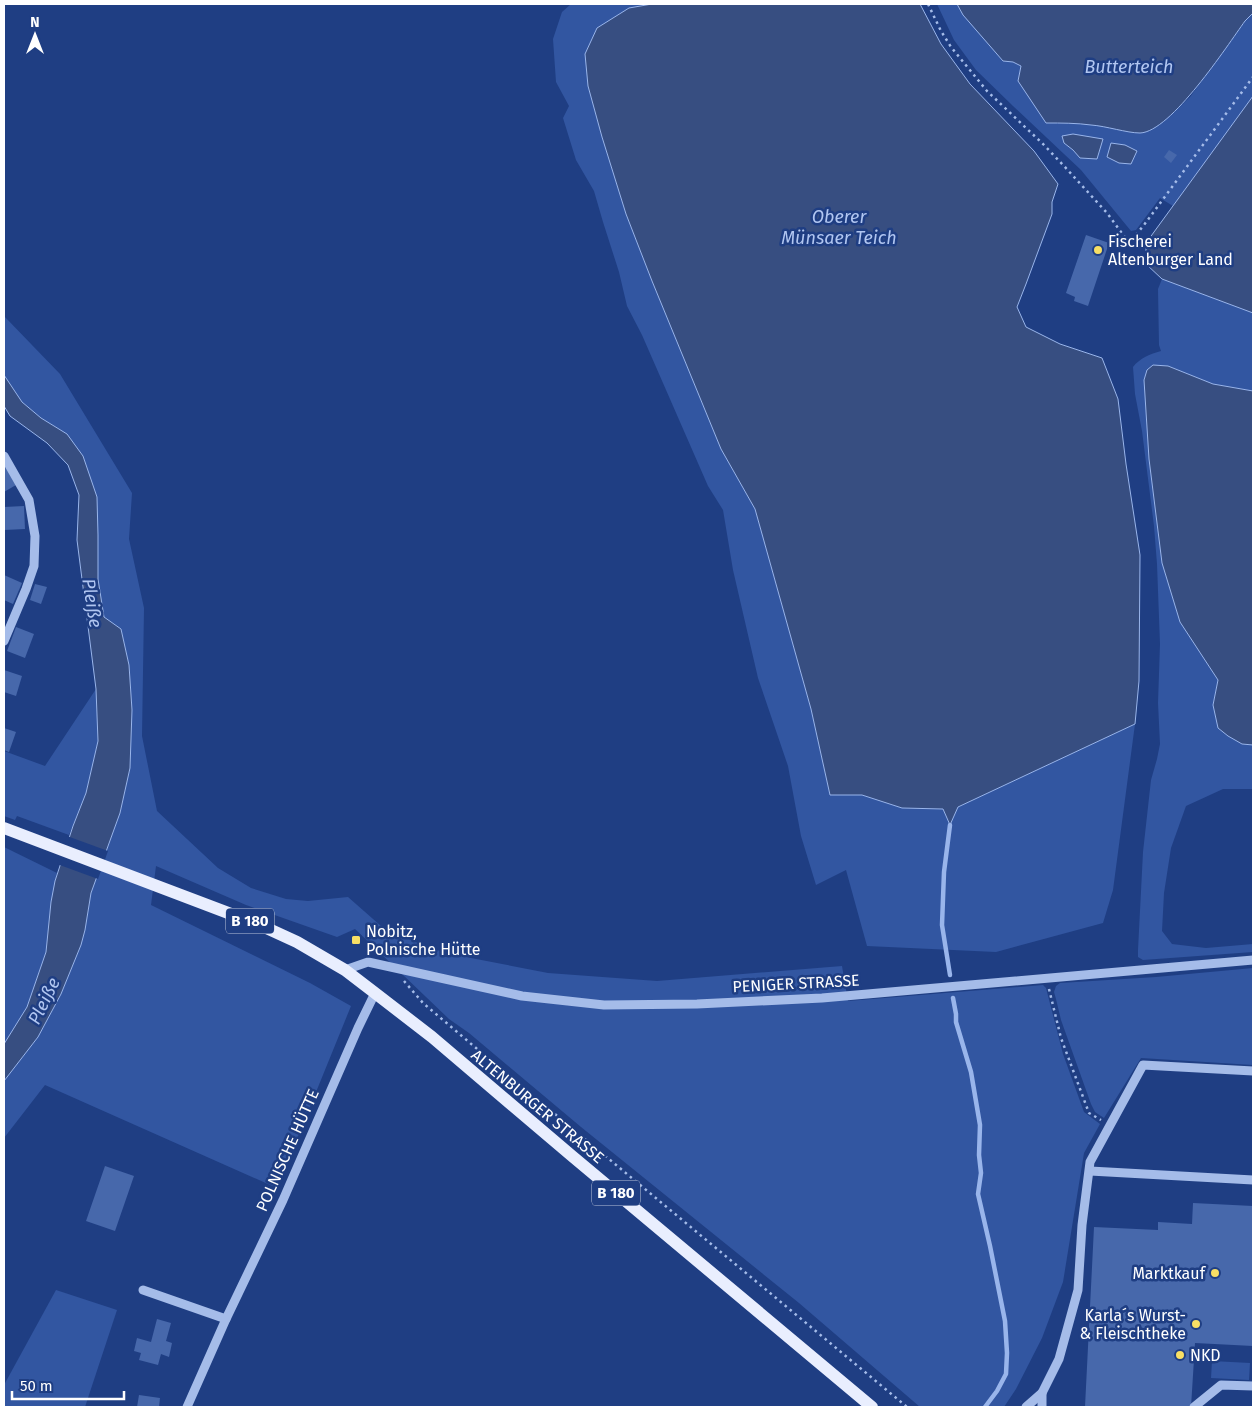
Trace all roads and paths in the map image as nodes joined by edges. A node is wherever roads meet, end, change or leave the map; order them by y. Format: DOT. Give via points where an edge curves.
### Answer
graph roads {
  1 [pos="928,4"];
  2 [pos="1253,77"];
  3 [pos="4,456"];
  4 [pos="4,641"];
  5 [pos="4,828"];
  6 [pos="1253,960"];
  7 [pos="398,968"];
  8 [pos="345,970"];
  9 [pos="1046,978"];
  10 [pos="376,993"];
  11 [pos="1253,1071"];
  12 [pos="1110,1125"];
  13 [pos="1090,1171"];
  14 [pos="1253,1180"];
  15 [pos="142,1290"];
  16 [pos="226,1319"];
  17 [pos="1253,1386"];
  18 [pos="1042,1393"];
  19 [pos="187,1407"];
  20 [pos="872,1407"];
  21 [pos="907,1407"];
  22 [pos="1026,1407"];
  23 [pos="1042,1407"];
  24 [pos="1194,1407"];
  1 -- 2 [label="path" via="951,47 987,91 1054,155 1107,213 1129,243"];
  3 -- 4 [label="street" via="29,500 35,536 34,566"];
  5 -- 8 [label="main road, ALTENBURGER STRASSE / B 180" via="268,929"];
  6 -- 9 [label="street, PENIGER STRASSE"];
  7 -- 8 [label="street, PENIGER STRASSE" via="368,962"];
  7 -- 9 [label="street, PENIGER STRASSE" via="522,996 604,1005 822,998"];
  7 -- 21 [label="path" via="405,984 423,1003"];
  8 -- 10 [label="main road, ALTENBURGER STRASSE / B 180"];
  9 -- 12 [label="path" via="1061,1038 1089,1113"];
  10 -- 16 [label="street, POLNISCHE HÜTTE"];
  10 -- 20 [label="main road, ALTENBURGER STRASSE / B 180"];
  11 -- 12 [label="street" via="1143,1066"];
  12 -- 13 [label="street" via="1090,1162"];
  13 -- 14 [label="street"];
  13 -- 18 [label="street" via="1082,1225 1078,1290 1059,1358"];
  15 -- 16 [label="street"];
  16 -- 19 [label="street, POLNISCHE HÜTTE"];
  17 -- 24 [label="street" via="1221,1385"];
  18 -- 22 [label="street"];
  18 -- 23 [label="street"];
}
